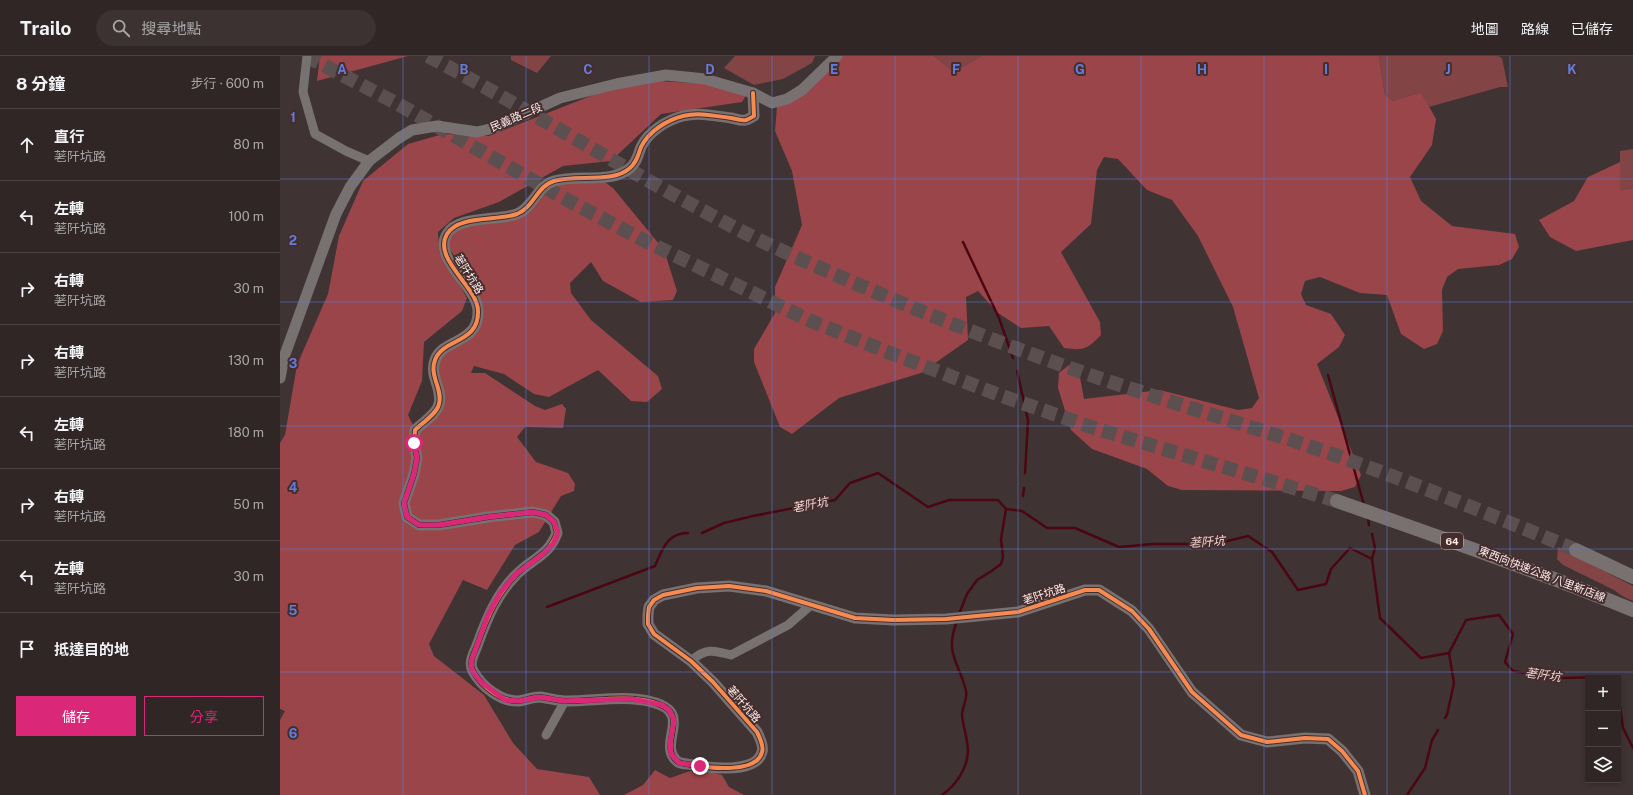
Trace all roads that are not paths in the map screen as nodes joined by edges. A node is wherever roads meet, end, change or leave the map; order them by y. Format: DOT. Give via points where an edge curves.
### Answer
graph roads {
  1 [pos="307,56"];
  2 [pos="837,56"];
  3 [pos="754,93"];
  4 [pos="369,161"];
  5 [pos="280,378"];
  6 [pos="1337,501"];
  7 [pos="1576,550"];
  8 [pos="1633,577"];
  9 [pos="811,605"];
  10 [pos="1633,610"];
  11 [pos="691,661"];
  12 [pos="565,701"];
  13 [pos="546,735"];
  14 [pos="1365,795"];
  1 -- 4 [label="street" via="304,92 315,134"];
  2 -- 3 [label="street, 民義路二段" via="802,90 787,99 772,103"];
  3 -- 4 [label="street, 民義路二段" via="705,79 666,75 560,98 494,128 477,132 437,126 412,130"];
  3 -- 12 [label="street, 荖阡坑路" via="754,116 746,120 699,114 683,116 665,123 649,135 641,147 637,160 630,168 618,174 567,178 552,182 541,189 526,210 515,215 463,223 451,228 446,236 444,246 449,263 474,295 479,310 478,321 470,334 444,348 435,359 433,374 439,393 439,404 434,413 415,430 417,458 404,503 407,517 419,525 439,525 533,512 546,515 554,522 558,533 553,544 516,574 500,593 488,615 471,662 472,671 481,682 505,700 519,701 539,697"];
  4 -- 5 [label="street, 民義路二段" via="350,187 336,214 284,357"];
  6 -- 10 [label="highway, 東西向快速公路 八里新店線 / 64" via="1568,583"];
  7 -- 8 [label="highway"];
  9 -- 11 [label="street" via="788,625 731,655 712,650 698,654"];
  9 -- 11 [label="street, 荖阡坑路" via="766,591 729,586 697,588 663,595 654,600 649,607 648,624 654,634"];
  9 -- 14 [label="street, 荖阡坑路" via="856,618 954,618 1018,612 1085,590 1099,590 1132,611 1150,629 1192,692 1241,734 1267,742 1305,738 1328,739 1342,751 1358,771"];
  11 -- 12 [label="street, 荖阡坑路" via="757,732 763,751 753,763 729,769 679,763 671,754 674,720 669,710 662,705 632,699"];
  12 -- 13 [label="street"];
}
